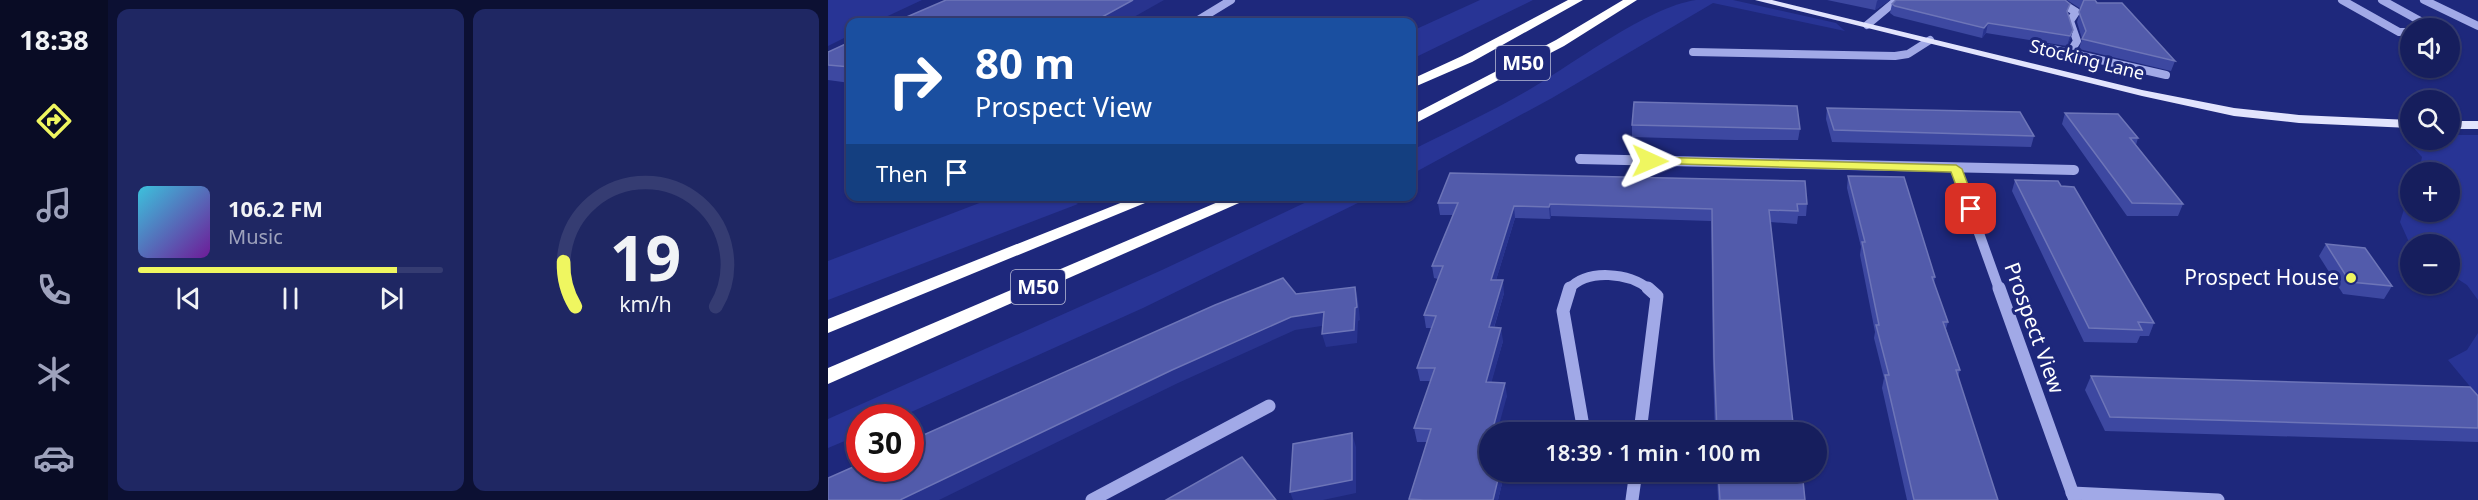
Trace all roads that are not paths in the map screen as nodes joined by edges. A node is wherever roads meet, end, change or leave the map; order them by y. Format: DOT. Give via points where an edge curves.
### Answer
graph roads {
  1 [pos="1231,0"];
  2 [pos="1577,0"];
  3 [pos="1630,0"];
  4 [pos="1760,0"];
  5 [pos="1897,0"];
  6 [pos="2057,0"];
  7 [pos="2342,0"];
  8 [pos="2382,0"];
  9 [pos="2424,0"];
  10 [pos="1202,18"];
  11 [pos="2415,18"];
  12 [pos="1867,25"];
  13 [pos="2478,26"];
  14 [pos="2400,32"];
  15 [pos="1930,40"];
  16 [pos="2048,48"];
  17 [pos="1693,52"];
  18 [pos="2069,54"];
  19 [pos="2166,75"];
  20 [pos="1416,82"];
  21 [pos="1416,119"];
  22 [pos="2400,124"];
  23 [pos="2460,125"];
  24 [pos="2478,125"];
  25 [pos="1580,159"];
  26 [pos="1956,169"];
  27 [pos="2074,170"];
  28 [pos="1141,201"];
  29 [pos="1235,201"];
  30 [pos="828,326"];
  31 [pos="828,377"];
  32 [pos="1269,406"];
  33 [pos="1581,422"];
  34 [pos="1641,422"];
  35 [pos="1634,482"];
  36 [pos="2073,496"];
  37 [pos="1092,500"];
  38 [pos="1632,500"];
  39 [pos="2218,500"];
  1 -- 10 [label="street"];
  2 -- 20 [label="highway, M50"];
  3 -- 21 [label="highway, M50" via="1560,43"];
  4 -- 12 [label="main road, Stocking Lane"];
  5 -- 12 [label="street"];
  6 -- 18 [label="street" via="2076,12 2070,21 2078,39"];
  7 -- 14 [label="street"];
  8 -- 11 [label="street"];
  9 -- 13 [label="street"];
  12 -- 15 [label="main road, Stocking Lane"];
  15 -- 17 [label="street" via="1908,54 1894,56"];
  15 -- 22 [label="main road, Stocking Lane" via="2234,112"];
  16 -- 18 [label="street"];
  18 -- 19 [label="street"];
  23 -- 24 [label="main road"];
  25 -- 26 [label="street"];
  26 -- 27 [label="street"];
  26 -- 36 [label="street, Prospect View"];
  28 -- 30 [label="highway, M50"];
  29 -- 31 [label="highway, M50"];
  32 -- 37 [label="street"];
  33 -- 34 [label="street" via="1563,311 1570,288 1604,275 1644,283 1657,296"];
  35 -- 38 [label="street"];
  36 -- 39 [label="street"];
}
